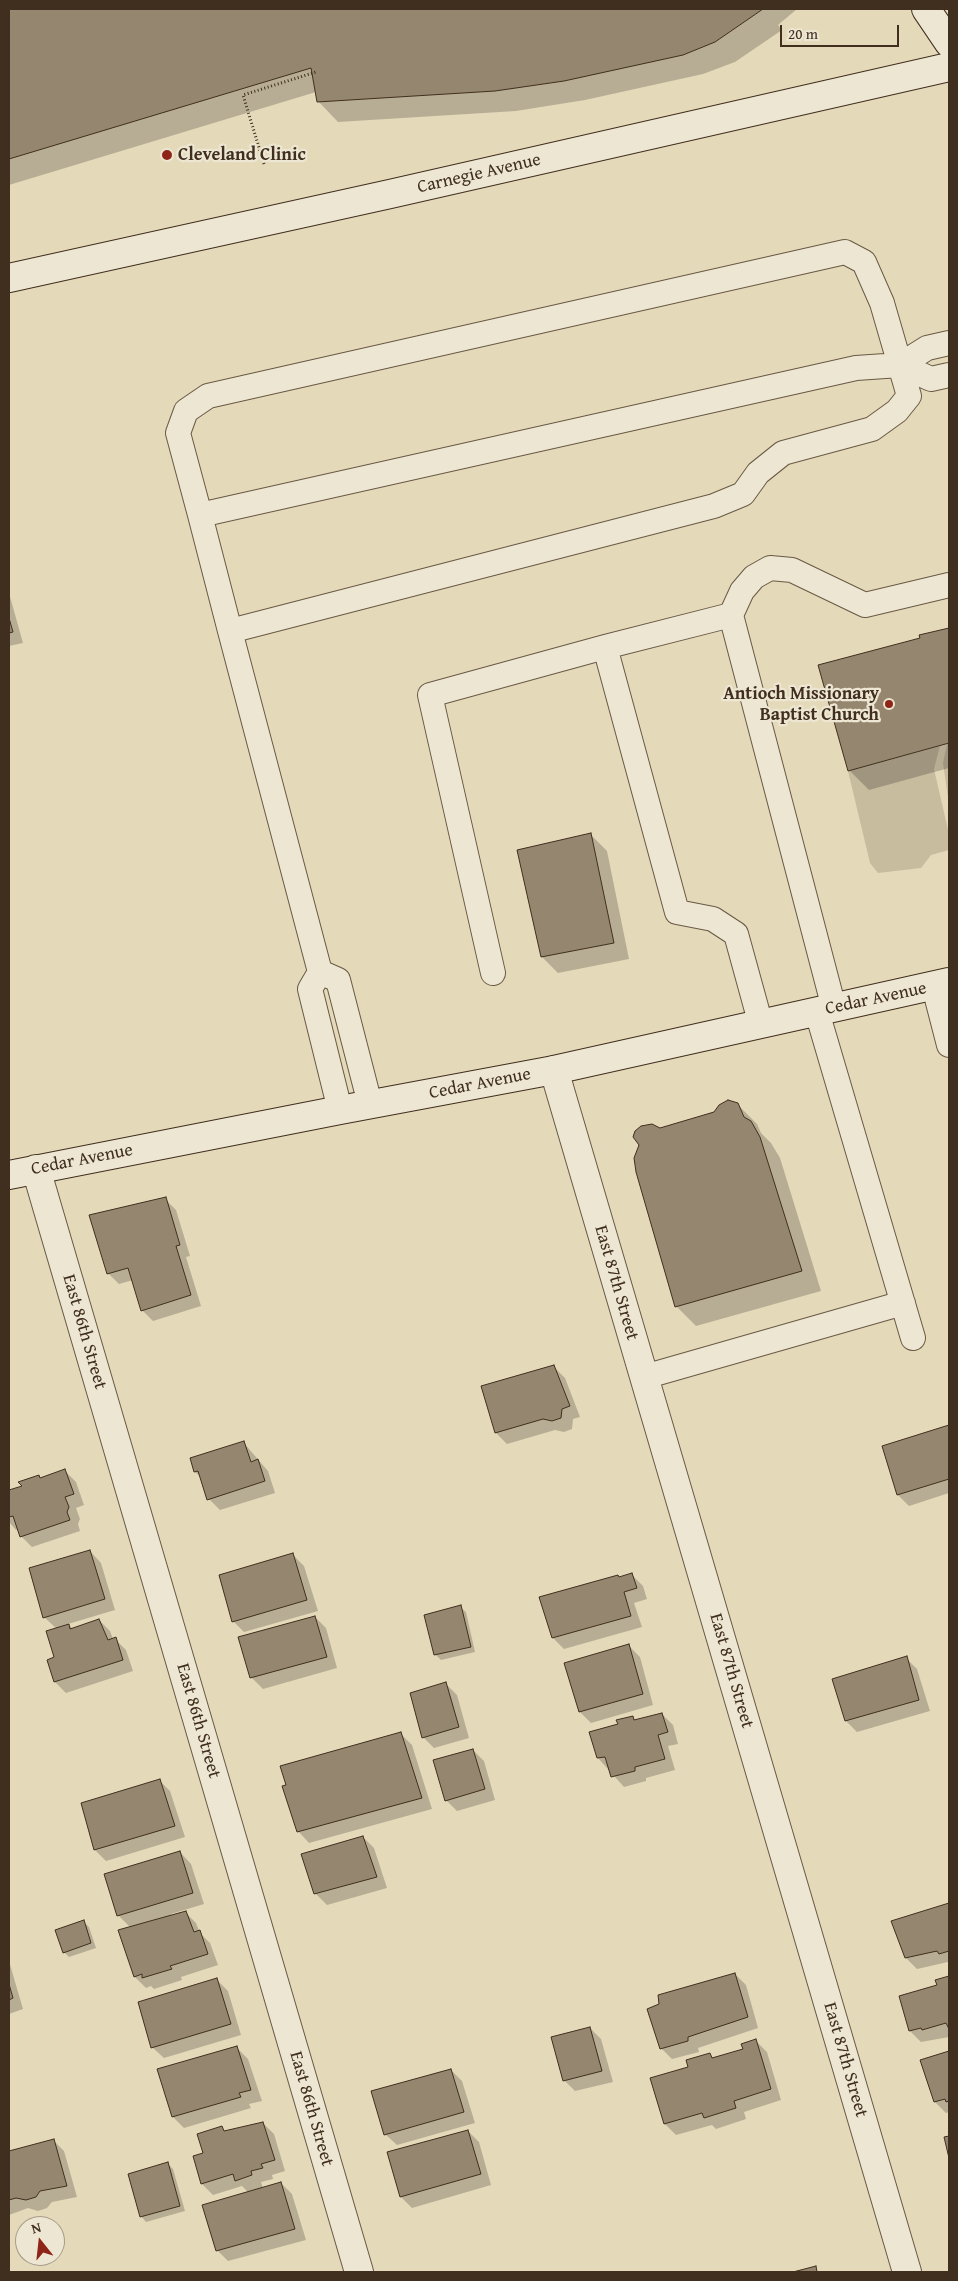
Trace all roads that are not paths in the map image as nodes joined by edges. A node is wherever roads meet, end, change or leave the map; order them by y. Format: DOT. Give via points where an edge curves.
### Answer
graph roads {
  1 [pos="926,9"];
  2 [pos="949,43"];
  3 [pos="949,67"];
  4 [pos="9,278"];
  5 [pos="949,343"];
  6 [pos="900,365"];
  7 [pos="949,374"];
  8 [pos="200,515"];
  9 [pos="949,585"];
  10 [pos="731,615"];
  11 [pos="230,631"];
  12 [pos="605,646"];
  13 [pos="320,972"];
  14 [pos="493,973"];
  15 [pos="942,985"];
  16 [pos="826,1010"];
  17 [pos="761,1024"];
  18 [pos="949,1045"];
  19 [pos="554,1070"];
  20 [pos="370,1104"];
  21 [pos="340,1110"];
  22 [pos="36,1169"];
  23 [pos="9,1175"];
  24 [pos="903,1303"];
  25 [pos="913,1338"];
  26 [pos="644,1377"];
  27 [pos="359,2272"];
  28 [pos="907,2272"];
  1 -- 2 [label="street"];
  3 -- 4 [label="street, Carnegie Avenue"];
  5 -- 6 [label="lane" via="927,348"];
  6 -- 7 [label="lane" via="931,379"];
  6 -- 8 [label="lane" via="856,368"];
  6 -- 8 [label="lane" via="882,303 864,262 845,252 208,396 186,411 178,432"];
  6 -- 11 [label="lane" via="909,396 897,411 872,429 783,453 758,473 743,494 714,506"];
  8 -- 11 [label="lane"];
  9 -- 10 [label="lane" via="865,605 792,570 770,568 754,577 742,591"];
  10 -- 12 [label="lane"];
  10 -- 16 [label="lane"];
  11 -- 13 [label="lane"];
  12 -- 14 [label="lane" via="430,695"];
  12 -- 17 [label="lane" via="677,912 713,918 736,934"];
  13 -- 20 [label="lane" via="338,980"];
  13 -- 21 [label="lane" via="310,989"];
  15 -- 16 [label="street, Cedar Avenue"];
  15 -- 18 [label="lane"];
  16 -- 17 [label="street, Cedar Avenue"];
  16 -- 24 [label="lane"];
  17 -- 19 [label="street, Cedar Avenue"];
  19 -- 20 [label="street, Cedar Avenue"];
  19 -- 26 [label="street, East 87th Street"];
  20 -- 21 [label="street, Cedar Avenue"];
  21 -- 22 [label="street, Cedar Avenue"];
  22 -- 23 [label="street, Cedar Avenue"];
  22 -- 27 [label="street, East 86th Street"];
  24 -- 25 [label="lane"];
  24 -- 26 [label="lane"];
  26 -- 28 [label="street, East 87th Street"];
}
